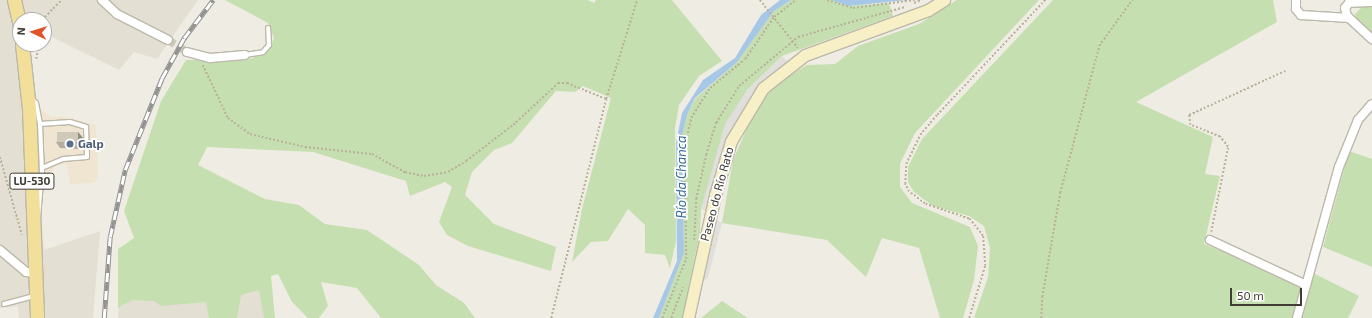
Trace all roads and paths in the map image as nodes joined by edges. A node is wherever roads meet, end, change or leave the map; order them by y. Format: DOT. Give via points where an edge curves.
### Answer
graph roads {
  1 [pos="14,0"];
  2 [pos="61,0"];
  3 [pos="102,0"];
  4 [pos="638,0"];
  5 [pos="760,0"];
  6 [pos="796,0"];
  7 [pos="827,0"];
  8 [pos="914,0"];
  9 [pos="922,0"];
  10 [pos="944,0"];
  11 [pos="1045,0"];
  12 [pos="1132,0"];
  13 [pos="1296,0"];
  14 [pos="1372,2"];
  15 [pos="17,12"];
  16 [pos="50,12"];
  17 [pos="774,17"];
  18 [pos="1349,18"];
  19 [pos="268,28"];
  20 [pos="1372,39"];
  21 [pos="168,40"];
  22 [pos="793,41"];
  23 [pos="23,52"];
  24 [pos="187,52"];
  25 [pos="245,55"];
  26 [pos="805,55"];
  27 [pos="200,58"];
  28 [pos="1285,71"];
  29 [pos="27,95"];
  30 [pos="606,99"];
  31 [pos="1372,104"];
  32 [pos="40,124"];
  33 [pos="0,157"];
  34 [pos="42,168"];
  35 [pos="29,238"];
  36 [pos="1210,240"];
  37 [pos="692,248"];
  38 [pos="0,250"];
  39 [pos="691,256"];
  40 [pos="690,263"];
  41 [pos="36,273"];
  42 [pos="684,284"];
  43 [pos="1306,285"];
  44 [pos="36,295"];
  45 [pos="4,304"];
  46 [pos="37,318"];
  47 [pos="551,318"];
  48 [pos="662,318"];
  49 [pos="671,318"];
  50 [pos="688,318"];
  51 [pos="970,318"];
  52 [pos="1042,318"];
  53 [pos="1296,318"];
  1 -- 15 [label="main road"];
  2 -- 16 [label="path"];
  3 -- 21 [label="street" via="117,14"];
  4 -- 30 [label="path"];
  5 -- 17 [label="path"];
  6 -- 17 [label="path"];
  7 -- 8 [label="path" via="853,8"];
  9 -- 22 [label="path" via="870,17 840,23"];
  10 -- 26 [label="street, Paseo do Río Rato" via="928,10"];
  11 -- 51 [label="path" via="937,114 920,135 906,164 905,184 909,192 925,204 969,219 983,236 985,266"];
  12 -- 52 [label="path" via="1099,46 1060,193 1042,297"];
  13 -- 18 [label="street" via="1296,9 1301,15"];
  14 -- 18 [label="street" via="1348,3 1345,8"];
  17 -- 22 [label="path"];
  17 -- 48 [label="path" via="745,59 710,88 691,118 684,149 686,259"];
  18 -- 20 [label="street"];
  19 -- 25 [label="lane" via="269,45 263,52"];
  22 -- 26 [label="path"];
  22 -- 37 [label="path" via="739,86 716,124 696,200"];
  23 -- 29 [label="main road, LU-530"];
  24 -- 27 [label="street"];
  25 -- 27 [label="street"];
  26 -- 50 [label="street, Paseo do Río Rato" via="763,88 731,141 715,195"];
  27 -- 30 [label="path" via="228,118 250,134 305,147 372,154 405,172 424,176 448,172 466,161 513,125 558,83 567,83"];
  28 -- 36 [label="path" via="1189,115 1190,125 1220,137 1228,147"];
  29 -- 32 [label="lane" via="36,103"];
  29 -- 35 [label="main road, LU-530"];
  30 -- 47 [label="path"];
  31 -- 43 [label="street" via="1358,120 1339,167"];
  32 -- 34 [label="lane"];
  32 -- 34 [label="lane" via="70,122 86,127 88,157 63,159"];
  33 -- 35 [label="path"];
  34 -- 35 [label="lane" via="40,211"];
  35 -- 41 [label="main road, LU-530"];
  36 -- 43 [label="street"];
  38 -- 41 [label="street" via="26,272"];
  39 -- 40 [label="path"];
  41 -- 44 [label="main road, LU-530"];
  42 -- 49 [label="path"];
  43 -- 53 [label="street"];
  44 -- 45 [label="lane"];
  44 -- 46 [label="main road, LU-530"];
}
